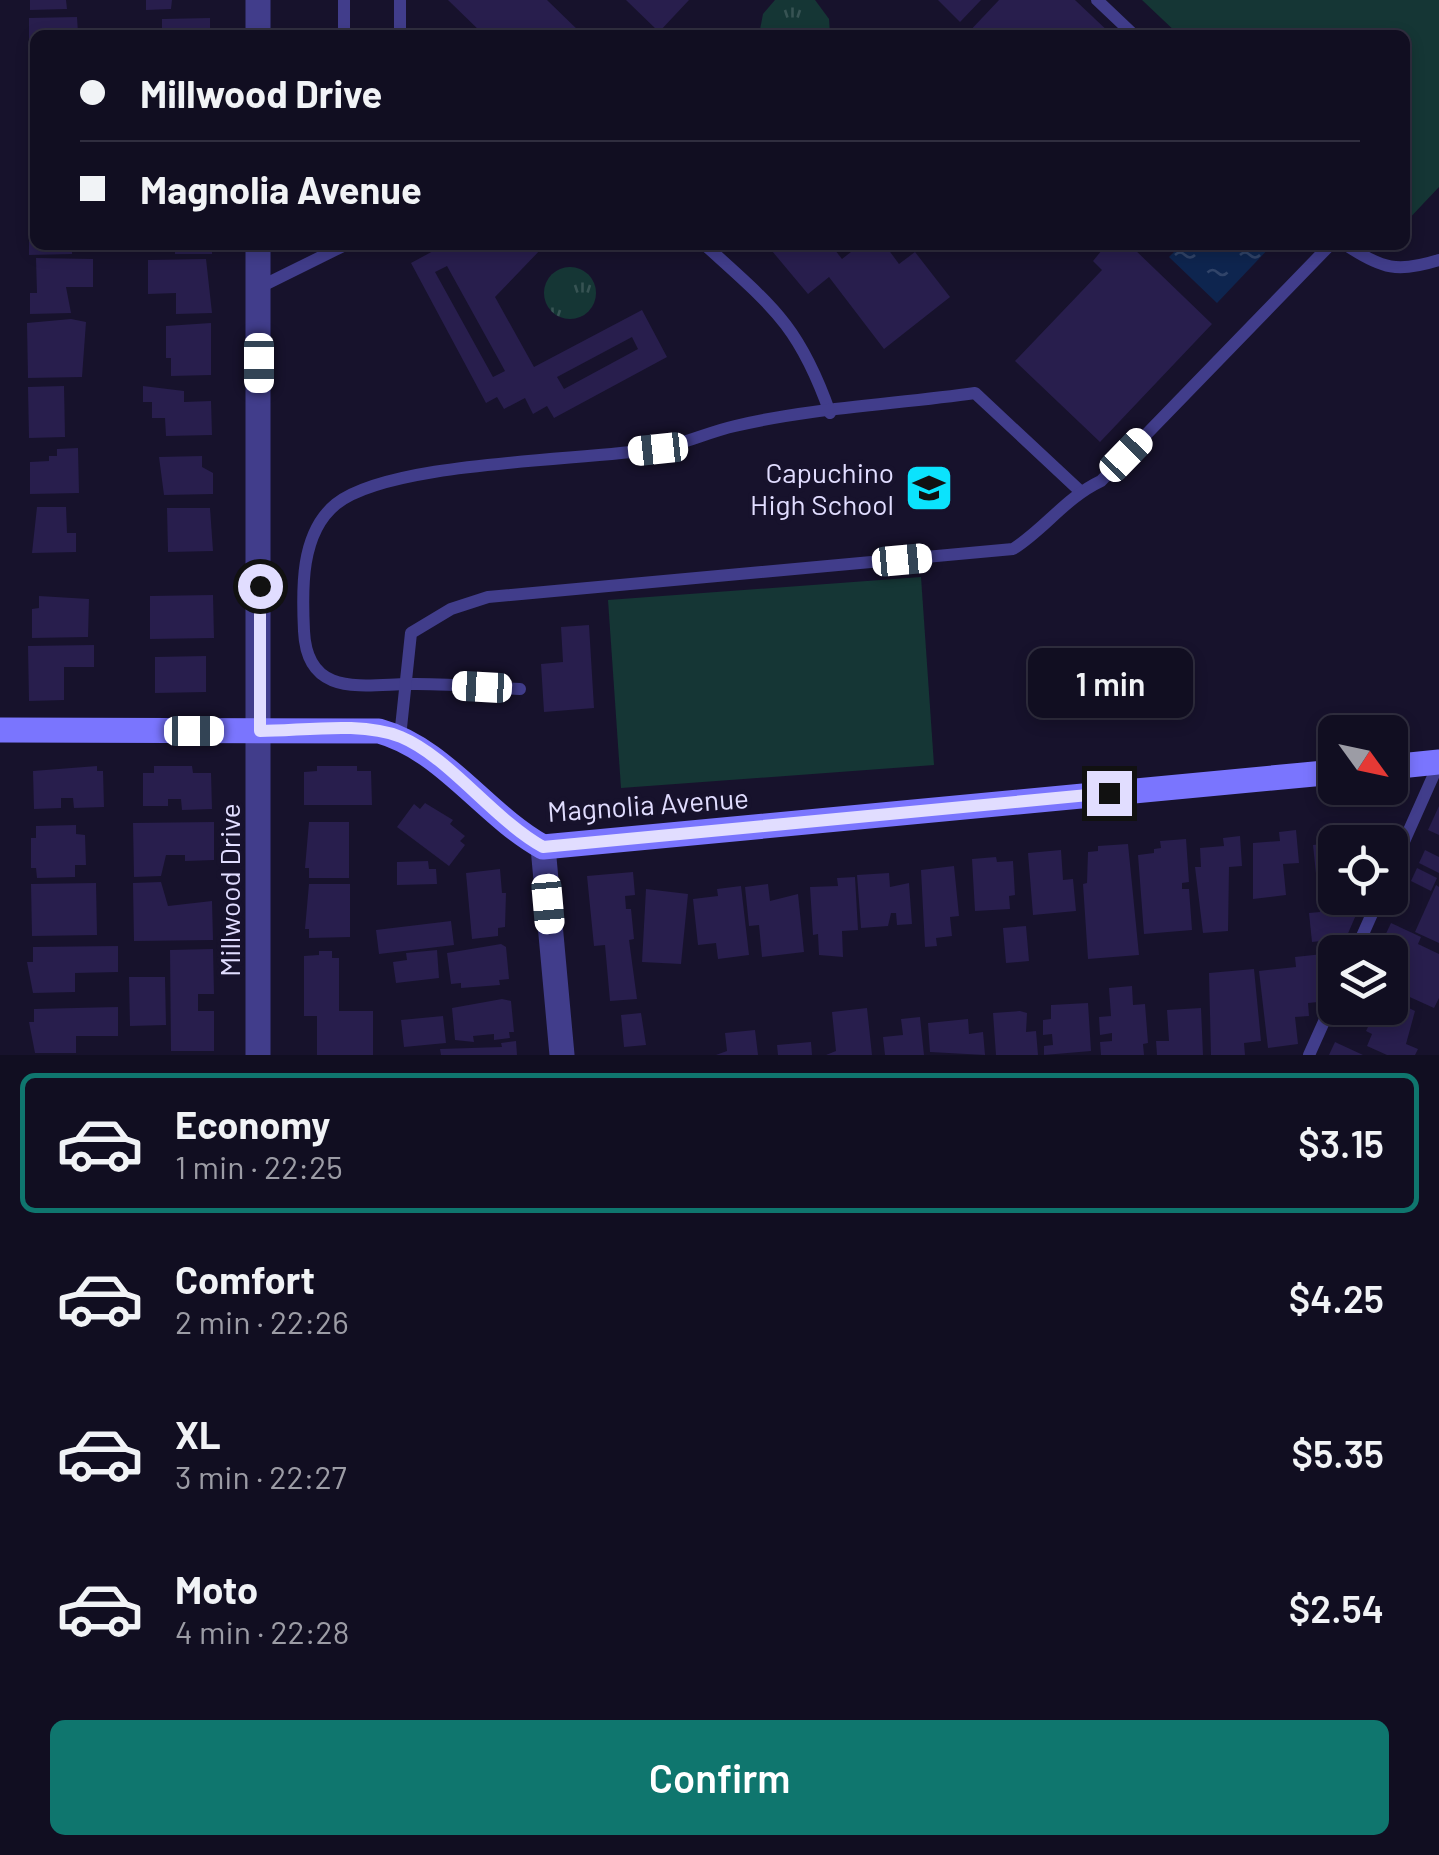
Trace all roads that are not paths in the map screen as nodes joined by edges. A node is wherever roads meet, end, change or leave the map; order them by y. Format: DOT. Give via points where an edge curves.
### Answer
graph roads {
  1 [pos="258,0"];
  2 [pos="344,0"];
  3 [pos="400,0"];
  4 [pos="1097,0"];
  5 [pos="258,30"];
  6 [pos="344,30"];
  7 [pos="400,30"];
  8 [pos="1129,30"];
  9 [pos="258,250"];
  10 [pos="335,250"];
  11 [pos="710,250"];
  12 [pos="1325,250"];
  13 [pos="1353,250"];
  14 [pos="1439,260"];
  15 [pos="258,288"];
  16 [pos="830,413"];
  17 [pos="1080,491"];
  18 [pos="406,684"];
  19 [pos="520,688"];
  20 [pos="0,730"];
  21 [pos="260,731"];
  22 [pos="400,737"];
  23 [pos="1439,763"];
  24 [pos="1408,765"];
  25 [pos="1318,774"];
  26 [pos="1408,833"];
  27 [pos="543,847"];
  28 [pos="1322,1025"];
  29 [pos="258,1055"];
  30 [pos="562,1055"];
  31 [pos="1309,1055"];
  1 -- 5 [label="street"];
  2 -- 6 [label="lane"];
  3 -- 7 [label="lane"];
  4 -- 8 [label="lane"];
  9 -- 15 [label="street, Millwood Drive"];
  10 -- 15 [label="lane"];
  11 -- 16 [label="lane" via="794,332"];
  12 -- 17 [label="lane" via="1101,482"];
  13 -- 14 [label="lane" via="1405,271"];
  15 -- 21 [label="street, Millwood Drive"];
  16 -- 17 [label="lane" via="975,393"];
  16 -- 18 [label="lane" via="737,425 658,449 445,471 365,488 337,503 311,540 302,592 312,664 330,680 357,688"];
  17 -- 18 [label="lane" via="1012,549 488,597 411,633"];
  18 -- 19 [label="lane"];
  18 -- 22 [label="lane"];
  20 -- 21 [label="main road, Magnolia Avenue"];
  21 -- 22 [label="main road, Magnolia Avenue" via="380,731"];
  21 -- 29 [label="street, Millwood Drive"];
  22 -- 27 [label="main road, Magnolia Avenue"];
  23 -- 24 [label="main road"];
  23 -- 26 [label="lane"];
  25 -- 27 [label="main road, Magnolia Avenue"];
  27 -- 30 [label="street"];
  28 -- 31 [label="lane"];
}
